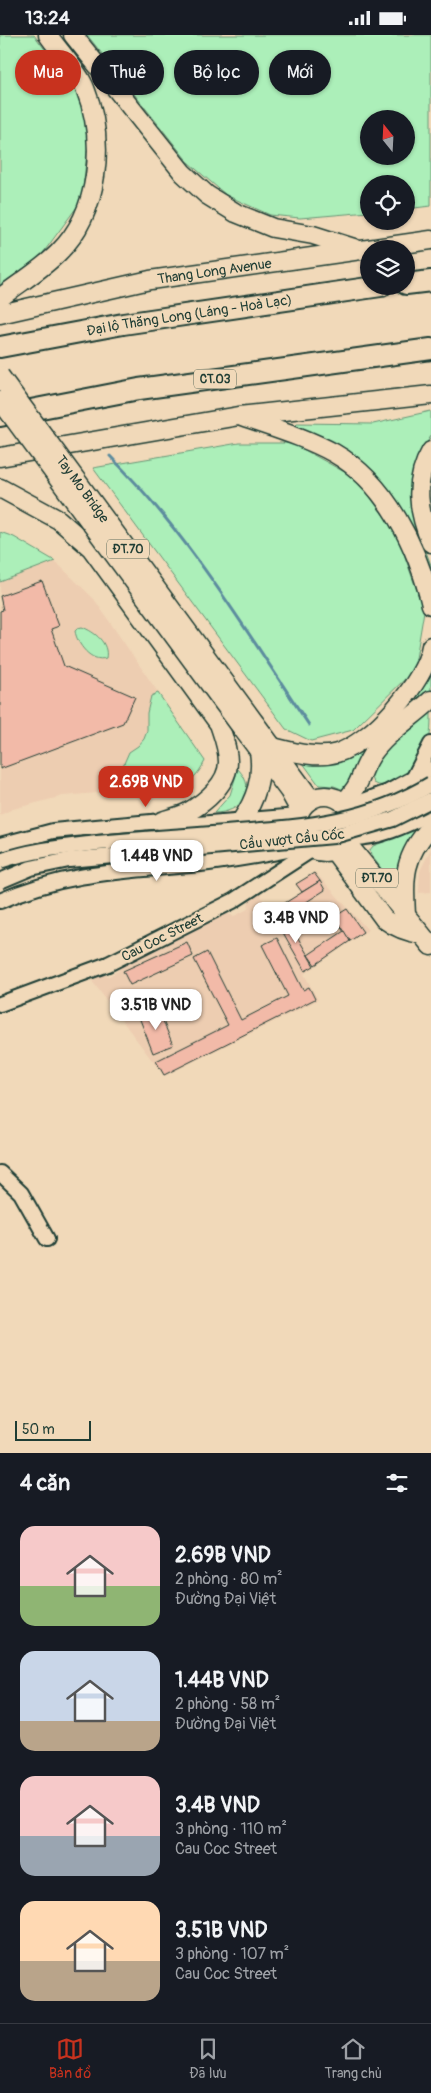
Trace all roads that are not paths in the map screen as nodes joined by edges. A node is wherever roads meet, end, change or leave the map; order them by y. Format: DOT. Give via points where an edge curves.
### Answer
graph roads {
  1 [pos="48,35"];
  2 [pos="73,35"];
  3 [pos="431,240"];
  4 [pos="359,249"];
  5 [pos="431,281"];
  6 [pos="415,283"];
  7 [pos="360,289"];
  8 [pos="0,298"];
  9 [pos="0,314"];
  10 [pos="0,347"];
  11 [pos="431,349"];
  12 [pos="0,375"];
  13 [pos="431,395"];
  14 [pos="0,400"];
  15 [pos="0,416"];
  16 [pos="239,416"];
  17 [pos="431,451"];
  18 [pos="0,457"];
  19 [pos="0,488"];
  20 [pos="431,543"];
  21 [pos="431,605"];
  22 [pos="431,646"];
  23 [pos="431,700"];
  24 [pos="250,727"];
  25 [pos="431,744"];
  26 [pos="266,749"];
  27 [pos="431,769"];
  28 [pos="412,781"];
  29 [pos="431,784"];
  30 [pos="431,800"];
  31 [pos="345,805"];
  32 [pos="303,809"];
  33 [pos="431,813"];
  34 [pos="162,821"];
  35 [pos="241,821"];
  36 [pos="431,827"];
  37 [pos="343,844"];
  38 [pos="0,845"];
  39 [pos="310,848"];
  40 [pos="0,861"];
  41 [pos="0,881"];
  42 [pos="0,901"];
  43 [pos="406,915"];
  44 [pos="426,940"];
  45 [pos="0,1004"];
  46 [pos="0,1173"];
  47 [pos="47,1239"];
  1 -- 8 [label="main road" via="84,87 95,125 98,161 80,224 58,253"];
  2 -- 4 [label="main road" via="182,173 207,195 236,213 273,228 313,235"];
  3 -- 4 [label="main road, Thang Long Avenue"];
  4 -- 9 [label="main road, Thang Long Avenue" via="150,280"];
  5 -- 6 [label="highway"];
  7 -- 10 [label="highway, Đại lộ Thăng Long (Láng - Hoà Lạc)" via="123,324"];
  11 -- 15 [label="highway, CT.03" via="139,389"];
  12 -- 24 [label="main road, Tay Mo Bridge / ĐT.70, bridge"];
  13 -- 16 [label="main road"];
  14 -- 24 [label="main road, Tay Mo Bridge / ĐT.70, bridge"];
  16 -- 18 [label="main road"];
  16 -- 21 [label="main road" via="316,444 351,465 366,479 403,529 423,575"];
  17 -- 20 [label="main road" via="418,490 420,510"];
  19 -- 34 [label="main road" via="59,520 91,548 218,723 228,763 221,783 187,813"];
  22 -- 26 [label="main road" via="424,667 405,697 375,728 348,748 323,755"];
  23 -- 31 [label="main road" via="383,741 371,756"];
  24 -- 26 [label="main road, ĐT.70"];
  25 -- 28 [label="street"];
  26 -- 32 [label="main road, ĐT.70"];
  26 -- 35 [label="main road" via="254,801"];
  27 -- 28 [label="street"];
  28 -- 31 [label="street"];
  29 -- 40 [label="street, Cầu vượt Cầu Cốc, bridge" via="372,813 337,821 65,847 15,855"];
  30 -- 41 [label="street, Cầu vượt Cầu Cốc, bridge" via="393,819 334,836 69,860 31,868"];
  31 -- 32 [label="main road" via="328,796"];
  31 -- 37 [label="main road" via="351,813 353,826"];
  32 -- 35 [label="street"];
  32 -- 39 [label="main road" via="298,833"];
  33 -- 37 [label="street" via="403,827"];
  34 -- 35 [label="street" via="185,825"];
  34 -- 38 [label="street" via="53,831"];
  36 -- 43 [label="main road" via="412,851 406,867"];
  37 -- 39 [label="main road" via="327,852"];
  37 -- 43 [label="main road, ĐT.70"];
  37 -- 44 [label="main road, ĐT.70" via="384,919 394,927"];
  39 -- 42 [label="street" via="209,863 94,873 26,889"];
  39 -- 45 [label="street, Cau Coc Street" via="233,901 108,964"];
  43 -- 44 [label="main road, ĐT.70"];
  46 -- 47 [label="street" via="21,1193"];
}
